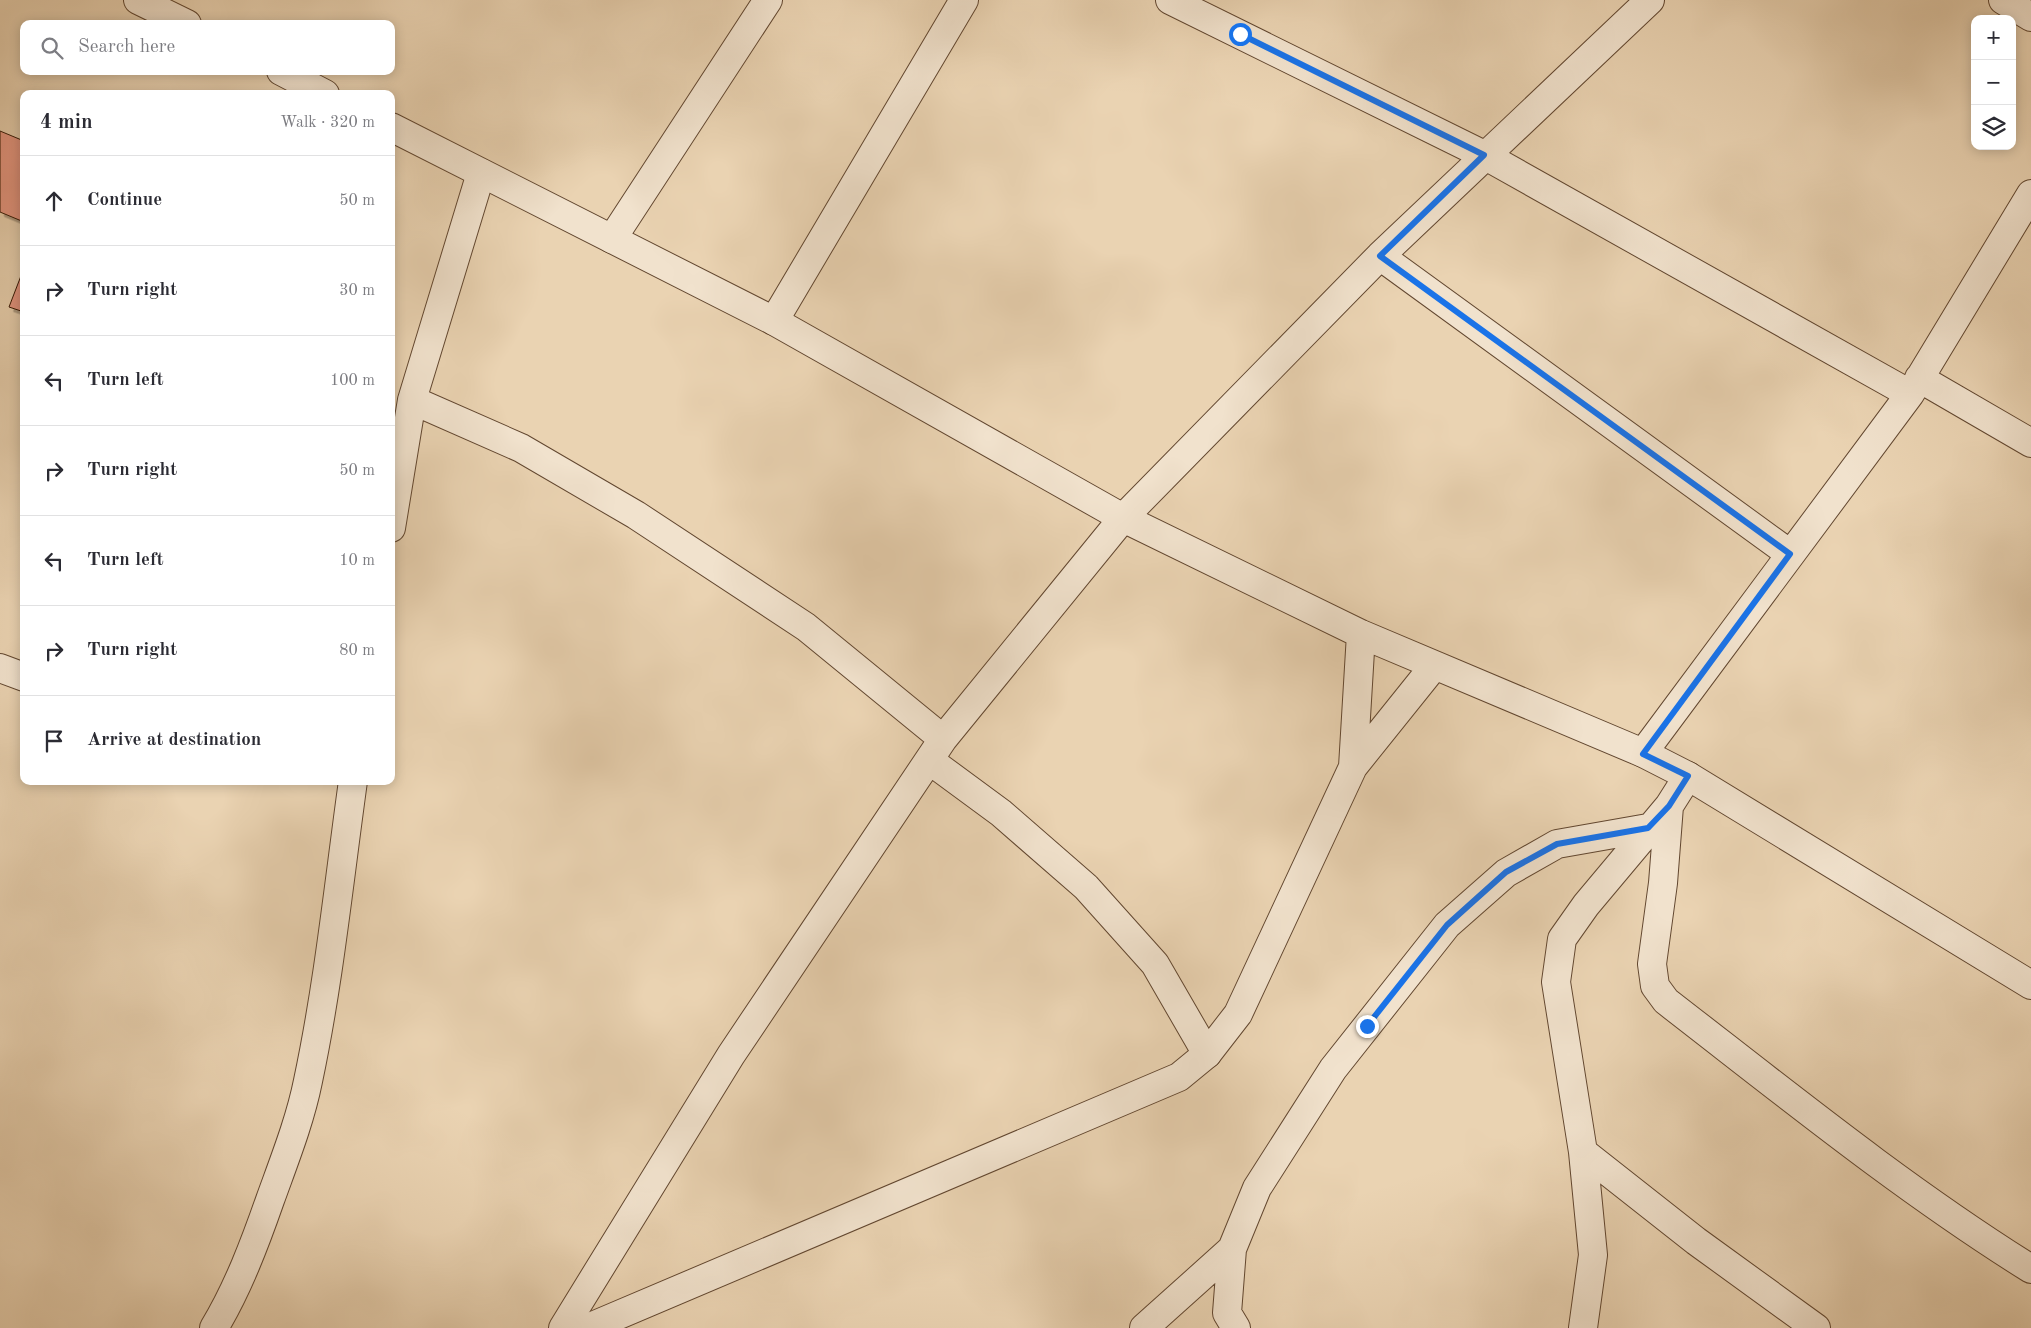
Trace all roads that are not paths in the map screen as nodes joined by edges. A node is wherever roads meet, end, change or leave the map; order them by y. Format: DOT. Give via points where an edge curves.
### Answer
graph roads {
  1 [pos="768,0"];
  2 [pos="964,0"];
  3 [pos="1170,0"];
  4 [pos="1650,0"];
  5 [pos="2003,0"];
  6 [pos="149,2"];
  7 [pos="2031,17"];
  8 [pos="180,20"];
  9 [pos="289,75"];
  10 [pos="317,90"];
  11 [pos="395,129"];
  12 [pos="1484,155"];
  13 [pos="481,173"];
  14 [pos="2031,194"];
  15 [pos="612,239"];
  16 [pos="1380,256"];
  17 [pos="774,321"];
  18 [pos="1914,386"];
  19 [pos="412,400"];
  20 [pos="2031,443"];
  21 [pos="395,504"];
  22 [pos="1123,518"];
  23 [pos="1790,554"];
  24 [pos="1361,634"];
  25 [pos="1434,666"];
  26 [pos="0,668"];
  27 [pos="20,676"];
  28 [pos="936,750"];
  29 [pos="1643,754"];
  30 [pos="1353,766"];
  31 [pos="1688,776"];
  32 [pos="353,785"];
  33 [pos="1669,806"];
  34 [pos="1648,828"];
  35 [pos="2031,985"];
  36 [pos="1207,1054"];
  37 [pos="1583,1152"];
  38 [pos="1232,1249"];
  39 [pos="2031,1269"];
  40 [pos="214,1328"];
  41 [pos="563,1328"];
  42 [pos="588,1328"];
  43 [pos="1144,1328"];
  44 [pos="1236,1328"];
  45 [pos="1583,1328"];
  46 [pos="1816,1328"];
  1 -- 15 [label="street"];
  2 -- 17 [label="street"];
  3 -- 12 [label="street"];
  4 -- 12 [label="street"];
  5 -- 7 [label="street"];
  6 -- 8 [label="street"];
  9 -- 10 [label="street"];
  11 -- 13 [label="street"];
  12 -- 16 [label="street"];
  12 -- 18 [label="street"];
  13 -- 15 [label="street"];
  13 -- 19 [label="street"];
  14 -- 18 [label="street"];
  15 -- 17 [label="street"];
  16 -- 22 [label="street"];
  16 -- 23 [label="street"];
  17 -- 22 [label="street"];
  18 -- 20 [label="street"];
  18 -- 23 [label="street"];
  19 -- 21 [label="street"];
  19 -- 28 [label="street" via="521,448 636,515 806,627"];
  22 -- 24 [label="street"];
  22 -- 28 [label="street"];
  23 -- 29 [label="street"];
  24 -- 25 [label="street"];
  24 -- 30 [label="street"];
  25 -- 29 [label="street"];
  25 -- 30 [label="street"];
  26 -- 27 [label="street"];
  28 -- 36 [label="street" via="1001,813 1086,887 1155,964"];
  28 -- 41 [label="street" via="731,1056"];
  29 -- 31 [label="street"];
  30 -- 36 [label="street" via="1238,1014"];
  31 -- 33 [label="street"];
  31 -- 35 [label="street"];
  32 -- 40 [label="street" via="308,1083 260,1228 226,1308"];
  33 -- 34 [label="street"];
  33 -- 39 [label="street" via="1652,964 1655,986 1666,1001 1843,1137"];
  34 -- 37 [label="street" via="1562,939 1556,982"];
  34 -- 38 [label="street" via="1557,844 1506,872 1447,925 1333,1069 1257,1188"];
  36 -- 42 [label="street" via="1179,1076"];
  37 -- 45 [label="street" via="1594,1255"];
  37 -- 46 [label="street" via="1696,1241"];
  38 -- 43 [label="street"];
  38 -- 44 [label="street" via="1227,1313"];
}
